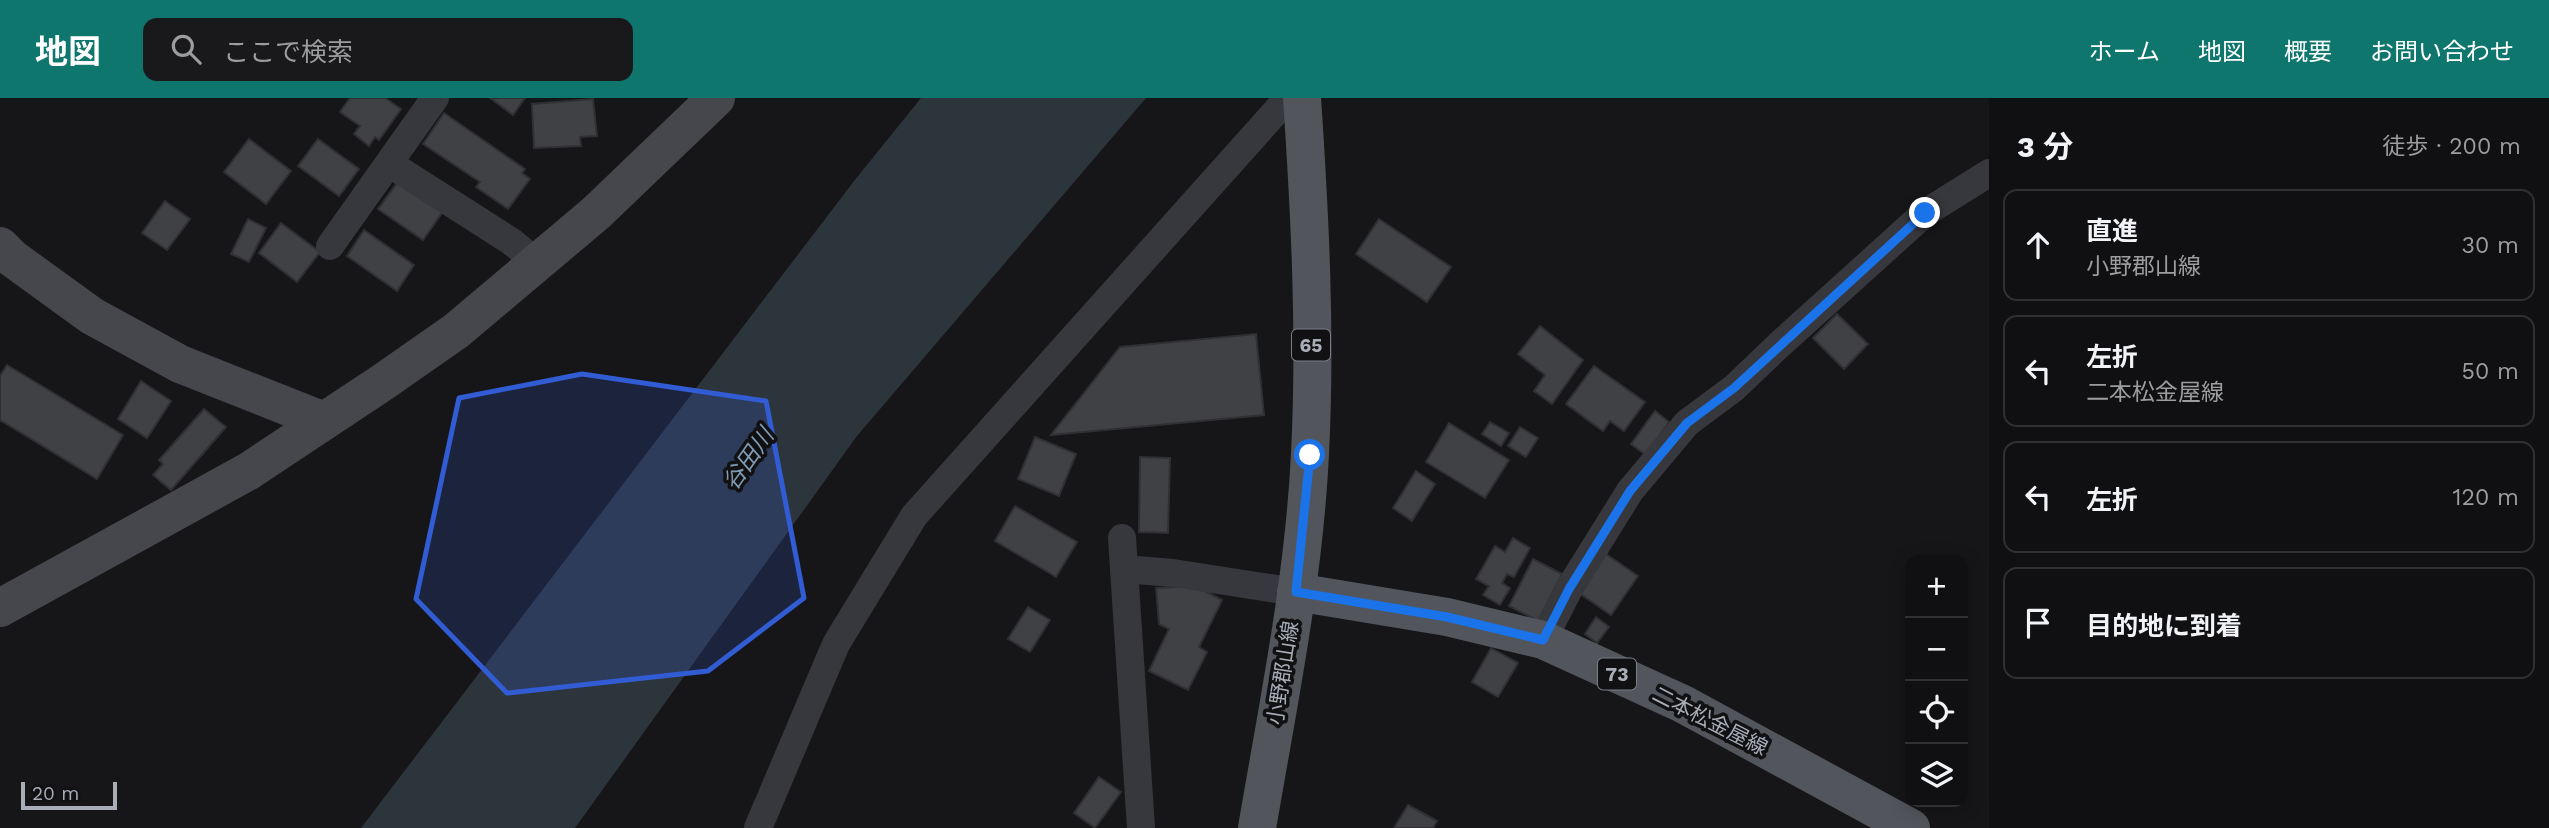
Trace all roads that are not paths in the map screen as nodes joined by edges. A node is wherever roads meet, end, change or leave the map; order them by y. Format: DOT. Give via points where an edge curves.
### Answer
graph roads {
  1 [pos="435,98"];
  2 [pos="716,98"];
  3 [pos="1288,98"];
  4 [pos="1302,98"];
  5 [pos="390,164"];
  6 [pos="1989,173"];
  7 [pos="0,246"];
  8 [pos="330,246"];
  9 [pos="537,262"];
  10 [pos="324,421"];
  11 [pos="1122,538"];
  12 [pos="1124,569"];
  13 [pos="1296,592"];
  14 [pos="0,608"];
  15 [pos="1543,640"];
  16 [pos="758,828"];
  17 [pos="1141,828"];
  18 [pos="1257,828"];
  19 [pos="1911,828"];
  1 -- 5 [label="street"];
  2 -- 9 [label="street" via="596,213"];
  3 -- 16 [label="street" via="914,516 836,644"];
  4 -- 13 [label="main road, 小野郡山線 / 65" via="1312,255 1311,442"];
  5 -- 8 [label="street"];
  5 -- 9 [label="street"];
  6 -- 15 [label="street" via="1925,213 1734,388 1687,423 1630,491"];
  7 -- 10 [label="street" via="92,316 180,365"];
  9 -- 10 [label="street" via="456,331"];
  10 -- 14 [label="street" via="249,471"];
  11 -- 12 [label="street"];
  12 -- 13 [label="street"];
  12 -- 17 [label="street"];
  13 -- 15 [label="main road, 二本松金屋線 / 73" via="1447,617"];
  13 -- 18 [label="main road, 小野郡山線 / 65"];
  15 -- 19 [label="main road, 二本松金屋線 / 73" via="1683,704"];
}
